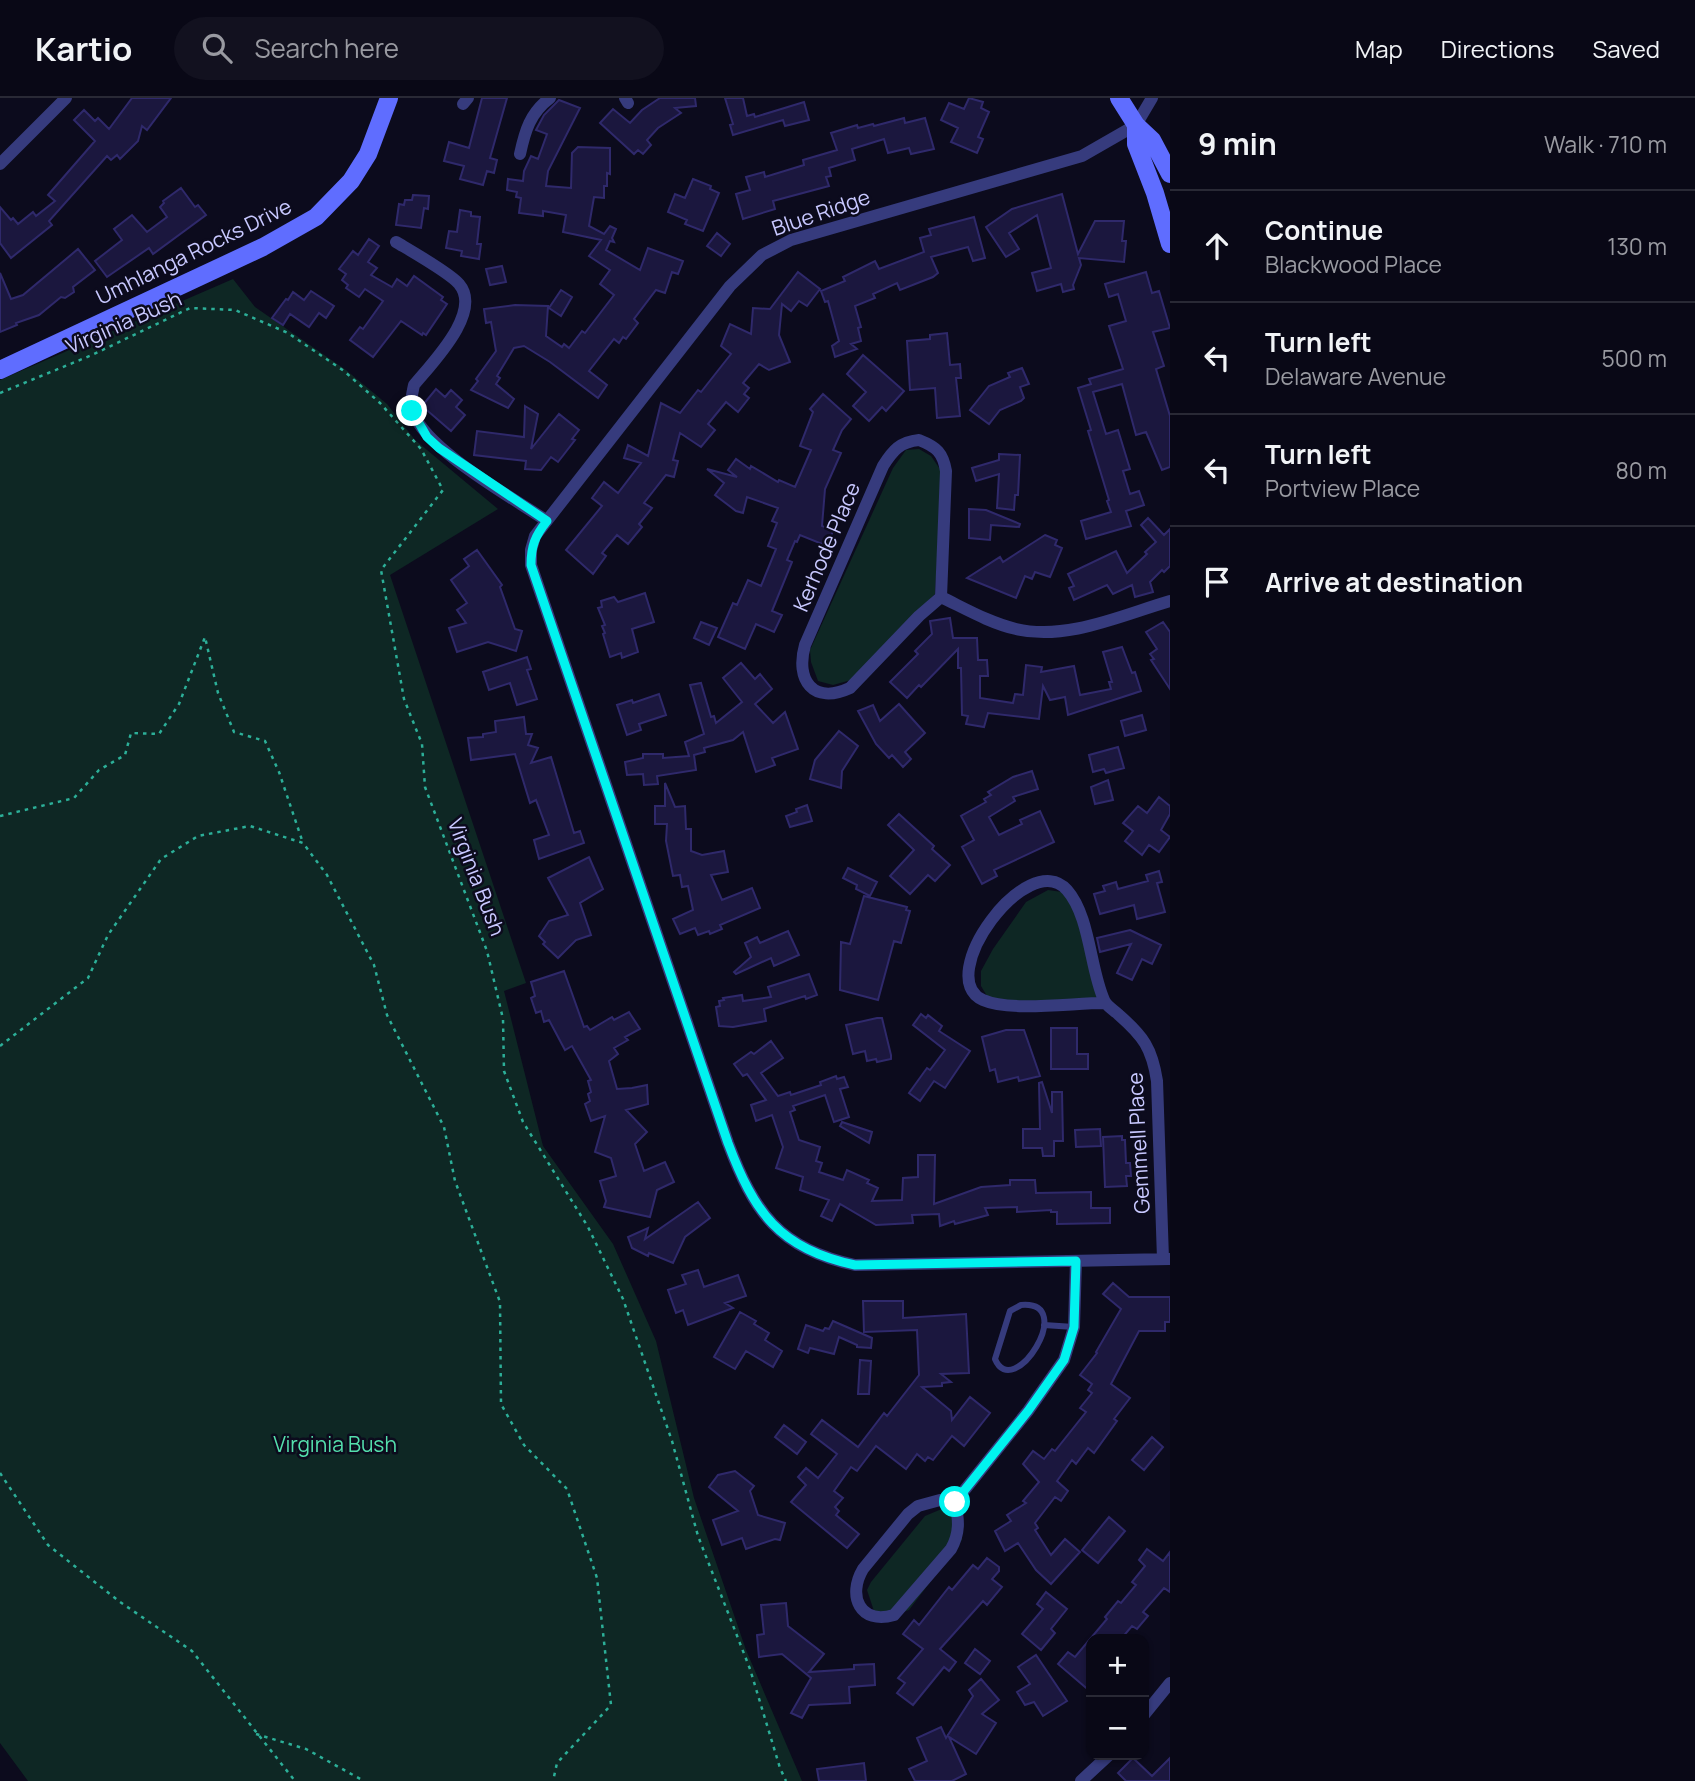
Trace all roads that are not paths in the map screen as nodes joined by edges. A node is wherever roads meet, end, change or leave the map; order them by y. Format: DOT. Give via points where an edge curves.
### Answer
graph roads {
  1 [pos="66,98"];
  2 [pos="389,98"];
  3 [pos="550,98"];
  4 [pos="1119,98"];
  5 [pos="1152,98"];
  6 [pos="1136,125"];
  7 [pos="520,154"];
  8 [pos="0,164"];
  9 [pos="1170,174"];
  10 [pos="1163,191"];
  11 [pos="396,242"];
  12 [pos="1170,244"];
  13 [pos="0,370"];
  14 [pos="547,521"];
  15 [pos="941,597"];
  16 [pos="1170,601"];
  17 [pos="1104,1003"];
  18 [pos="1167,1259"];
  19 [pos="1076,1261"];
  20 [pos="1044,1325"];
  21 [pos="1074,1327"];
  22 [pos="955,1502"];
  23 [pos="1170,1683"];
  24 [pos="1149,1710"];
  25 [pos="1104,1760"];
  26 [pos="1081,1781"];
  1 -- 8 [label="street"];
  2 -- 13 [label="main road, Umhlanga Rocks Drive" via="368,154 351,181 316,217"];
  3 -- 7 [label="street" via="528,123"];
  4 -- 6 [label="main road"];
  5 -- 6 [label="street"];
  6 -- 9 [label="main road" via="1153,140"];
  6 -- 10 [label="main road" via="1136,144 1144,167"];
  6 -- 14 [label="street, Blue Ridge" via="1082,156 791,240 762,255 730,286"];
  10 -- 12 [label="main road"];
  11 -- 14 [label="street" via="458,282 466,295 462,320 414,385 412,411 439,448"];
  14 -- 19 [label="street, Blue Ridge" via="535,536 531,565 728,1143 757,1206 775,1226 809,1250 855,1265"];
  15 -- 15 [label="street, Kerhode Place" via="850,688 827,694 808,686 801,660 805,645 883,466 906,442 932,445 944,458 947,489"];
  15 -- 16 [label="street" via="995,623 1049,633"];
  17 -- 17 [label="street" via="999,1005 985,1001 975,996 967,981 971,957 981,935 1019,891 1030,884 1052,881 1067,890 1077,906"];
  17 -- 18 [label="street, Gemmell Place" via="1146,1041 1154,1059"];
  18 -- 19 [label="street, Blue Ridge"];
  19 -- 21 [label="street"];
  20 -- 20 [label="lane" via="1038,1344 1017,1370 997,1365 998,1344 1014,1307 1037,1307 1044,1314"];
  20 -- 21 [label="lane"];
  21 -- 22 [label="street" via="1054,1377"];
  22 -- 22 [label="street" via="958,1528 951,1549 894,1615 870,1616 857,1602 855,1591 863,1569 918,1506 940,1500"];
  23 -- 24 [label="street"];
  25 -- 26 [label="street"];
}
